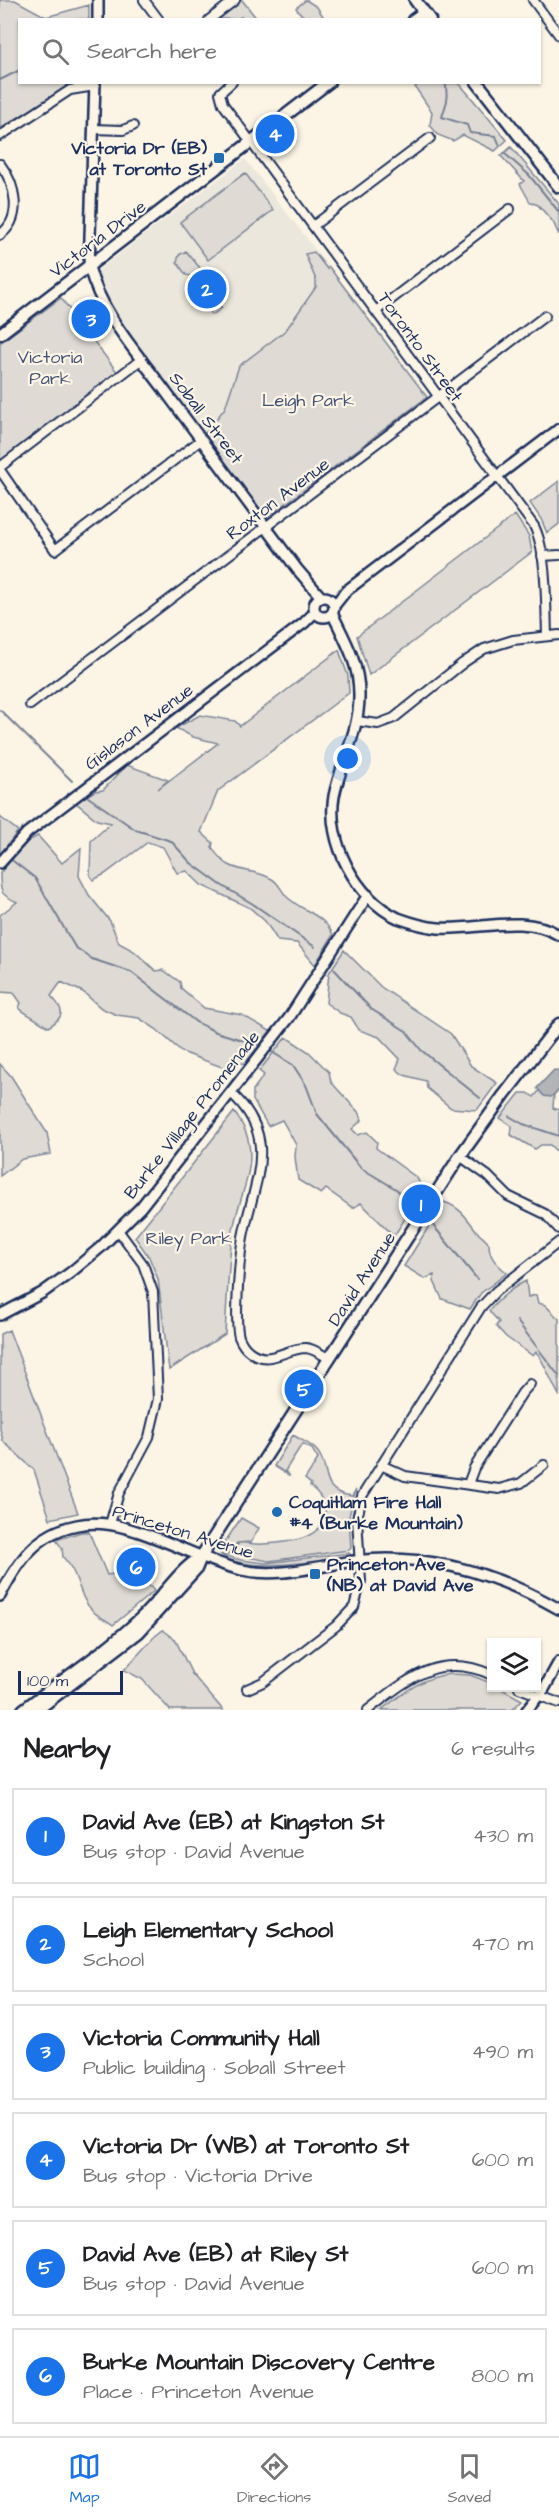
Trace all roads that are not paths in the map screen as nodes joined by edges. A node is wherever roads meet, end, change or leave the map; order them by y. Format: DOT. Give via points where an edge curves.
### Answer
graph roads {
  1 [pos="98,0"];
  2 [pos="144,0"];
  3 [pos="235,0"];
  4 [pos="415,0"];
  5 [pos="533,0"];
  6 [pos="427,16"];
  7 [pos="98,18"];
  8 [pos="158,18"];
  9 [pos="212,18"];
  10 [pos="559,34"];
  11 [pos="95,84"];
  12 [pos="229,84"];
  13 [pos="327,84"];
  14 [pos="479,84"];
  15 [pos="133,126"];
  16 [pos="93,129"];
  17 [pos="0,135"];
  18 [pos="430,138"];
  19 [pos="251,144"];
  20 [pos="0,164"];
  21 [pos="557,180"];
  22 [pos="510,209"];
  23 [pos="313,226"];
  24 [pos="0,235"];
  25 [pos="89,267"];
  26 [pos="376,311"];
  27 [pos="545,316"];
  28 [pos="0,334"];
  29 [pos="142,360"];
  30 [pos="438,396"];
  31 [pos="559,429"];
  32 [pos="201,440"];
  33 [pos="0,469"];
  34 [pos="498,476"];
  35 [pos="266,527"];
  36 [pos="559,555"];
  37 [pos="542,556"];
  38 [pos="324,608"];
  39 [pos="559,635"];
  40 [pos="547,636"];
  41 [pos="30,705"];
  42 [pos="357,721"];
  43 [pos="0,862"];
  44 [pos="368,895"];
  45 [pos="559,935"];
  46 [pos="559,1024"];
  47 [pos="231,1093"];
  48 [pos="460,1156"];
  49 [pos="559,1229"];
  50 [pos="118,1230"];
  51 [pos="559,1242"];
  52 [pos="0,1315"];
  53 [pos="330,1359"];
  54 [pos="530,1384"];
  55 [pos="381,1465"];
  56 [pos="544,1465"];
  57 [pos="468,1485"];
  58 [pos="110,1524"];
  59 [pos="201,1557"];
  60 [pos="360,1561"];
  61 [pos="0,1596"];
  62 [pos="559,1608"];
  63 [pos="559,1662"];
  64 [pos="487,1674"];
  65 [pos="247,1689"];
  66 [pos="528,1692"];
  67 [pos="538,1696"];
  68 [pos="559,1703"];
  69 [pos="23,1710"];
  70 [pos="37,1710"];
  71 [pos="368,1710"];
  72 [pos="527,1710"];
  1 -- 7 [label="street"];
  2 -- 8 [label="street"];
  3 -- 9 [label="street"];
  4 -- 6 [label="main road"];
  5 -- 10 [label="street"];
  11 -- 16 [label="street"];
  11 -- 17 [label="street" via="70,90"];
  12 -- 19 [label="street, Toronto Street" via="219,94 221,102"];
  13 -- 19 [label="main road, Victoria Drive"];
  14 -- 21 [label="main road"];
  15 -- 16 [label="street" via="123,130"];
  16 -- 25 [label="street"];
  18 -- 23 [label="street"];
  19 -- 23 [label="street, Toronto Street"];
  19 -- 25 [label="main road, Victoria Drive"];
  20 -- 24 [label="street" via="12,184 14,216 9,229"];
  22 -- 26 [label="street"];
  23 -- 26 [label="street, Toronto Street"];
  25 -- 28 [label="main road, Victoria Drive"];
  25 -- 29 [label="street, Soball Street" via="103,304"];
  26 -- 30 [label="street, Toronto Street"];
  27 -- 30 [label="street, Roxton Avenue"];
  29 -- 32 [label="street, Soball Street"];
  29 -- 33 [label="street"];
  30 -- 34 [label="street, Toronto Street"];
  30 -- 35 [label="street, Roxton Avenue"];
  31 -- 34 [label="street, Gislason Avenue"];
  32 -- 33 [label="street" via="55,550"];
  32 -- 35 [label="street, Soball Street"];
  34 -- 37 [label="street, Toronto Street" via="536,529"];
  34 -- 38 [label="street, Gislason Avenue"];
  35 -- 38 [label="street, Soball Street"];
  35 -- 41 [label="street, Roxton Avenue"];
  36 -- 37 [label="street"];
  37 -- 40 [label="street, Toronto Street"];
  38 -- 42 [label="street, Soball Street" via="352,652 359,696"];
  38 -- 43 [label="street, Gislason Avenue" via="27,833"];
  39 -- 40 [label="street"];
  40 -- 42 [label="street" via="484,649 394,718 378,724"];
  42 -- 44 [label="street, Soball Street" via="334,797 335,828 341,856"];
  44 -- 45 [label="street, Soball Street" via="397,917 437,928 519,923"];
  44 -- 47 [label="street, Burke Village Promenade" via="308,991"];
  46 -- 48 [label="main road, David Avenue"];
  47 -- 50 [label="street, Burke Village Promenade" via="141,1207"];
  47 -- 53 [label="street" via="252,1118 261,1151 260,1174 242,1241 239,1336 247,1350 264,1358 307,1348"];
  48 -- 49 [label="street" via="508,1196 545,1214"];
  48 -- 53 [label="main road, David Avenue"];
  50 -- 52 [label="street, Burke Village Promenade" via="70,1273"];
  50 -- 58 [label="street" via="143,1264 153,1292 158,1399 149,1437 119,1493"];
  51 -- 55 [label="street" via="488,1299"];
  53 -- 59 [label="main road, David Avenue"];
  54 -- 57 [label="street" via="474,1468"];
  55 -- 57 [label="street" via="405,1476"];
  55 -- 60 [label="street" via="358,1506"];
  56 -- 57 [label="street" via="511,1487"];
  58 -- 59 [label="street, Princeton Avenue"];
  58 -- 61 [label="street, Princeton Avenue" via="74,1525 42,1539 18,1562"];
  59 -- 60 [label="street, Princeton Avenue" via="264,1573"];
  59 -- 69 [label="main road, David Avenue" via="127,1631"];
  59 -- 70 [label="main road, David Avenue" via="190,1577 139,1632"];
  60 -- 62 [label="street, Princeton Avenue" via="408,1560 461,1568 516,1586"];
  60 -- 65 [label="street" via="360,1589 347,1617 263,1682"];
  63 -- 67 [label="street"];
  64 -- 71 [label="street" via="460,1666 429,1670 411,1678"];
  66 -- 67 [label="street"];
  67 -- 68 [label="street"];
  67 -- 72 [label="street"];
}
